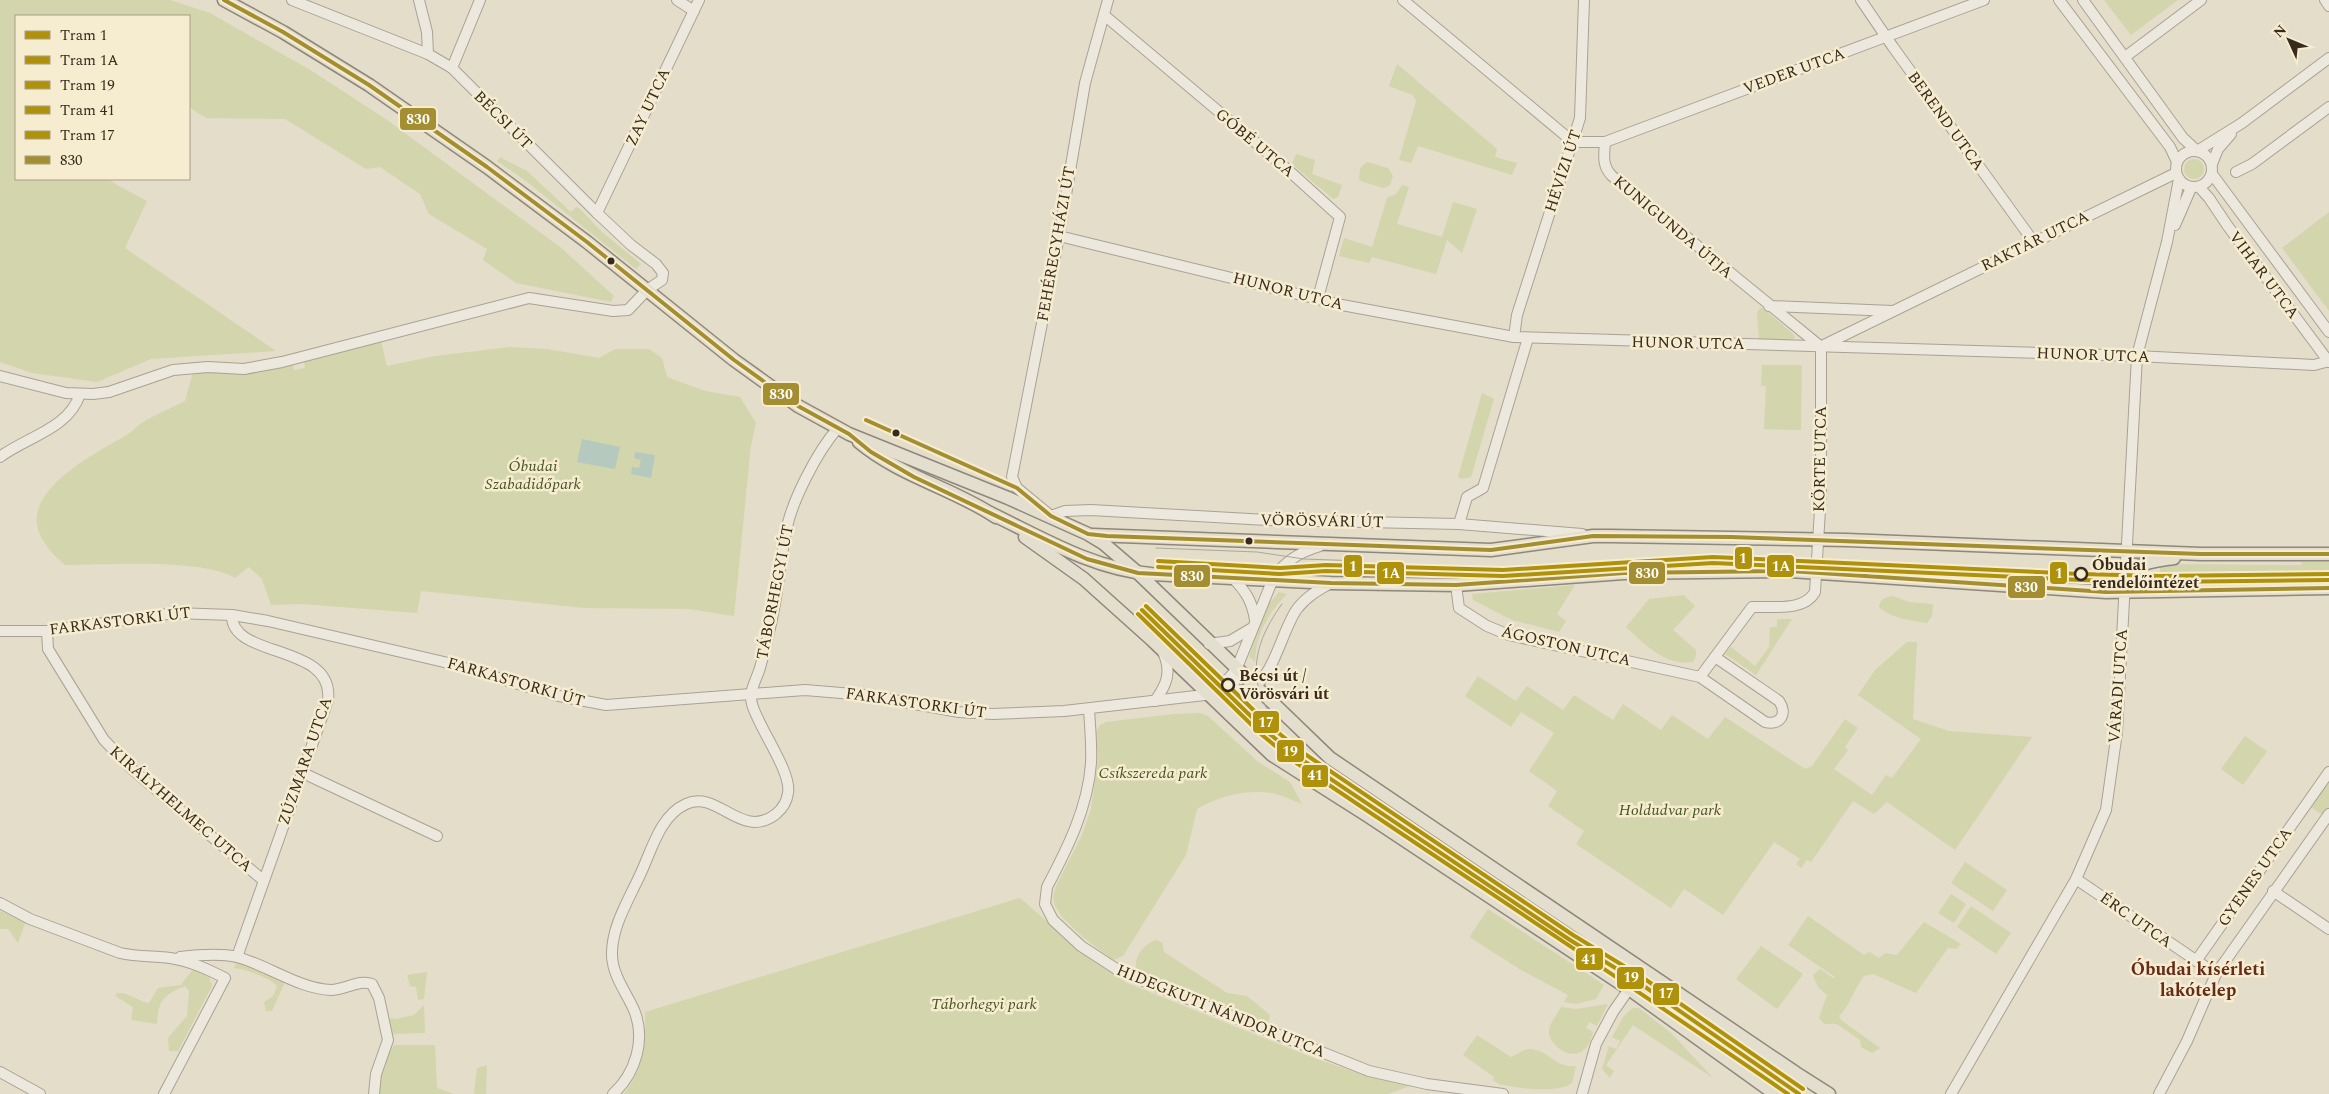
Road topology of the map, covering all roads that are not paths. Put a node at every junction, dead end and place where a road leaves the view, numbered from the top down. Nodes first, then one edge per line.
1 (224, 0) edge
2 (292, 0) edge
3 (419, 0) edge
4 (480, 0) edge
5 (677, 0) edge
6 (699, 0) edge
7 (1108, 0) edge
8 (1403, 0) edge
9 (1584, 0) edge
10 (1861, 0) edge
11 (1984, 0) edge
12 (2059, 0) edge
13 (2083, 0) edge
14 (2201, 0) edge
15 (2325, 0) edge
16 (2329, 6) edge
17 (694, 11) junction
18 (1104, 15) junction
19 (1885, 37) junction
20 (428, 54) junction
21 (2125, 58) junction
22 (2329, 58) edge
23 (452, 68) junction
24 (2329, 107) edge
25 (2242, 123) junction
26 (1573, 142) junction
27 (1605, 142) junction
28 (2197, 151) junction
29 (2212, 169) junction
30 (2177, 172) junction
31 (2236, 172) dead end
32 (2195, 187) junction
33 (597, 213) junction
34 (1058, 236) junction
35 (2034, 241) junction
36 (2167, 242) junction
37 (647, 290) junction
38 (1318, 298) junction
39 (1770, 306) junction
40 (1894, 311) junction
41 (2329, 332) edge
42 (1514, 337) junction
43 (1528, 338) junction
44 (1821, 346) junction
45 (2137, 356) junction
46 (2329, 362) edge
47 (0, 376) edge
48 (80, 394) junction
49 (844, 431) junction
50 (0, 457) edge
51 (990, 513) junction
52 (1051, 516) junction
53 (1459, 524) junction
54 (1088, 534) junction
55 (1593, 536) junction
56 (1819, 539) junction
57 (1324, 545) junction
58 (2126, 550) junction
59 (2201, 554) junction
60 (2329, 554) edge
61 (1817, 572) junction
62 (1138, 573) junction
63 (1233, 578) junction
64 (1273, 579) junction
65 (1331, 583) junction
66 (1456, 585) junction
67 (2125, 586) junction
68 (2329, 588) edge
69 (232, 615) junction
70 (1253, 624) junction
71 (0, 631) edge
72 (47, 631) junction
73 (1210, 644) junction
74 (1163, 651) junction
75 (1715, 657) junction
76 (1236, 670) junction
77 (1700, 678) junction
78 (1254, 686) junction
79 (1231, 692) junction
80 (751, 694) junction
81 (1207, 694) junction
82 (1155, 701) junction
83 (1089, 709) junction
84 (1229, 715) junction
85 (2329, 772) edge
86 (303, 773) junction
87 (2329, 814) edge
88 (437, 836) dead end
89 (2076, 879) junction
90 (263, 880) junction
91 (2273, 891) junction
92 (0, 903) edge
93 (2329, 929) edge
94 (237, 957) junction
95 (170, 958) junction
96 (2196, 962) junction
97 (1643, 969) junction
98 (2216, 974) junction
99 (1629, 989) junction
100 (0, 1072) edge
101 (40, 1094) edge
102 (164, 1094) edge
103 (374, 1094) edge
104 (613, 1094) edge
105 (1503, 1094) edge
106 (1582, 1094) edge
107 (1775, 1094) edge
108 (1829, 1094) edge
109 (1951, 1094) edge
110 (2159, 1094) edge

1 - 37 main road
2 - 20 street, BÉCSI ÚT
3 - 20 street
4 - 23 street
5 - 17 street
6 - 17 street, ZAY UTCA
7 - 18 street, FEHÉREGYHÁZI ÚT
8 - 26 street
9 - 26 street, HÉVÍZI ÚT
10 - 19 street, BEREND UTCA
11 - 19 street, VEDER UTCA
12 - 30 street
13 - 21 street
14 - 21 street
15 - 16 street
17 - 33 street, ZAY UTCA
18 - 34 street, FEHÉREGYHÁZI ÚT
18 - 38 street, GÓBÉ UTCA
19 - 27 street, VEDER UTCA
19 - 35 street, BEREND UTCA
20 - 23 street, BÉCSI ÚT
21 - 28 street
22 - 25 street
23 - 33 street, BÉCSI ÚT
24 - 31 street
25 - 28 street
25 - 29 street
26 - 27 street
26 - 42 street, HÉVÍZI ÚT
27 - 39 street, KUNIGUNDA ÚTJA
28 - 29 street
28 - 30 street
29 - 32 street
29 - 41 street, VIHAR UTCA
30 - 32 street
30 - 35 street, RAKTÁR UTCA
30 - 36 street, VÁRADI UTCA
32 - 36 street, VÁRADI UTCA
32 - 46 street, VIHAR UTCA
33 - 37 street, BÉCSI ÚT
34 - 38 street, HUNOR UTCA
34 - 52 street, FEHÉREGYHÁZI ÚT
35 - 40 street, RAKTÁR UTCA
36 - 45 street, VÁRADI UTCA
37 - 48 street
37 - 49 main road
38 - 42 street, HUNOR UTCA
39 - 40 street, RAKTÁR UTCA
39 - 44 street, KUNIGUNDA ÚTJA
40 - 44 street, RAKTÁR UTCA
42 - 43 street, HUNOR UTCA
43 - 44 street, HUNOR UTCA
43 - 53 street
44 - 45 street, HUNOR UTCA
44 - 56 street, KÖRTE UTCA
45 - 46 street, HUNOR UTCA
45 - 58 street, VÁRADI UTCA
47 - 48 street
48 - 50 street
49 - 51 main road
49 - 52 main road
49 - 80 street, TÁBORHEGYI ÚT
51 - 62 main road
51 - 74 main road
52 - 53 street, VÖRÖSVÁRI ÚT
52 - 54 main road
53 - 55 street, VÖRÖSVÁRI ÚT
54 - 57 main road, VÖRÖSVÁRI ÚT
54 - 62 main road
55 - 56 main road, VÖRÖSVÁRI ÚT
55 - 57 main road, VÖRÖSVÁRI ÚT
56 - 58 main road, VÖRÖSVÁRI ÚT
56 - 61 street, KÖRTE UTCA
57 - 64 street, VÖRÖSVÁRI ÚT
58 - 59 main road, VÖRÖSVÁRI ÚT
58 - 67 street, VÁRADI UTCA
59 - 60 main road, VÖRÖSVÁRI ÚT
59 - 67 main road
61 - 66 main road
61 - 67 main road
61 - 75 street
62 - 63 main road
62 - 73 main road
63 - 64 main road
63 - 70 street
64 - 65 main road
64 - 70 street, VÖRÖSVÁRI ÚT
65 - 66 main road
65 - 78 street
66 - 77 street, ÁGOSTON UTCA
67 - 68 main road
67 - 89 street, VÁRADI UTCA
69 - 72 street, FARKASTORKI ÚT
69 - 80 street, FARKASTORKI ÚT
69 - 86 street, ZÚZMARA UTCA
70 - 73 street
70 - 76 street, VÖRÖSVÁRI ÚT
71 - 72 street, FARKASTORKI ÚT
72 - 90 street, KIRÁLYHELMEC UTCA
73 - 76 main road
74 - 81 main road
74 - 82 street
75 - 77 street
75 - 77 street, ÁGOSTON UTCA
76 - 78 main road
76 - 79 street, VÖRÖSVÁRI ÚT
76 - 81 street
78 - 79 street, FARKASTORKI ÚT
78 - 97 main road
79 - 81 street, FARKASTORKI ÚT
79 - 84 street, VÖRÖSVÁRI ÚT
80 - 83 street, FARKASTORKI ÚT
80 - 104 street
81 - 82 street, FARKASTORKI ÚT
81 - 84 main road
82 - 83 street, FARKASTORKI ÚT
83 - 105 street, HIDEGKUTI NÁNDOR UTCA
84 - 99 main road
85 - 96 street, GYENES UTCA
86 - 88 street
86 - 90 street, ZÚZMARA UTCA
87 - 91 street, GYENES UTCA
89 - 96 street, ÉRC UTCA
89 - 109 street, VÁRADI UTCA
90 - 94 street, ZÚZMARA UTCA
91 - 93 street
91 - 98 street, GYENES UTCA
92 - 95 street
94 - 95 street
94 - 103 street
95 - 102 street
96 - 98 street
97 - 99 street
97 - 108 main road
98 - 110 street, GYENES UTCA
99 - 106 street
99 - 107 main road
100 - 101 street

